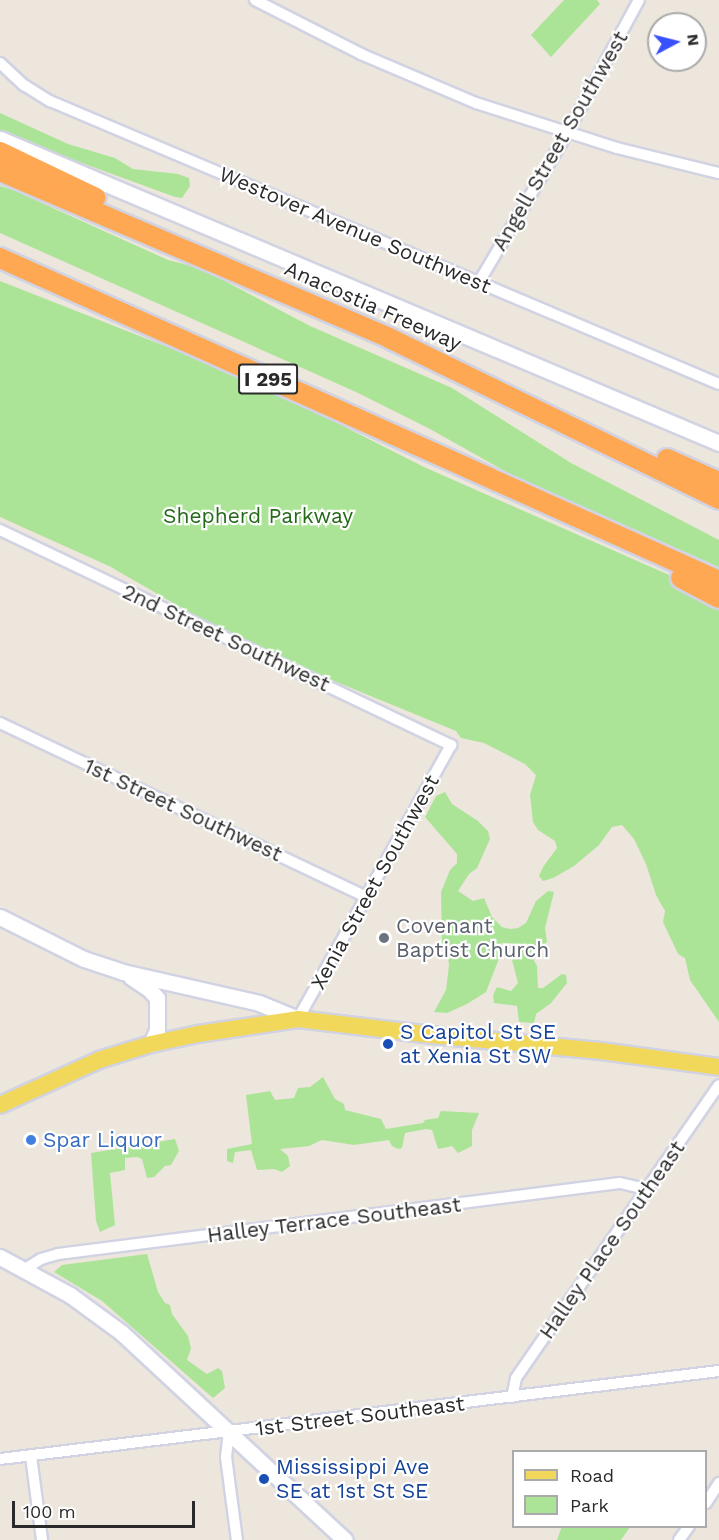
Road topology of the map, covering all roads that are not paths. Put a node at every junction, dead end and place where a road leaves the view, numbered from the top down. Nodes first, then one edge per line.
1 (255, 0) edge
2 (639, 0) edge
3 (0, 63) edge
4 (567, 132) junction
5 (0, 139) edge
6 (0, 152) edge
7 (0, 171) edge
8 (719, 173) edge
9 (0, 258) edge
10 (206, 258) junction
11 (480, 282) junction
12 (719, 384) edge
13 (590, 435) junction
14 (719, 444) edge
15 (719, 482) edge
16 (537, 499) junction
17 (719, 499) edge
18 (0, 530) edge
19 (719, 582) edge
20 (719, 598) edge
21 (0, 723) edge
22 (452, 745) joint
23 (366, 897) junction
24 (0, 917) edge
25 (123, 972) junction
26 (298, 1019) junction
27 (151, 1044) junction
28 (719, 1067) edge
29 (719, 1085) edge
30 (0, 1105) edge
31 (645, 1189) junction
32 (0, 1257) edge
33 (25, 1269) junction
34 (719, 1371) edge
35 (512, 1396) junction
36 (229, 1432) junction
37 (31, 1456) junction
38 (0, 1460) edge
39 (719, 1483) edge
40 (707, 1500) edge
41 (42, 1540) edge
42 (237, 1540) edge
43 (345, 1540) edge

1 - 4 street
2 - 4 street, Angell Street Southwest
3 - 11 street, Westover Avenue Southwest
4 - 8 street
4 - 11 street, Angell Street Southwest
5 - 14 street
6 - 10 highway
7 - 10 highway, Anacostia Freeway
9 - 16 highway, I 295
10 - 13 highway, Anacostia Freeway
11 - 12 street, Westover Avenue Southwest
13 - 15 highway
13 - 17 highway, Anacostia Freeway
16 - 19 highway, I 295
16 - 20 highway
18 - 22 street, 2nd Street Southwest
21 - 23 street, 1st Street Southwest
22 - 23 street, Xenia Street Southwest
23 - 26 street, Xenia Street Southwest
24 - 25 street
25 - 26 street
25 - 27 street
26 - 27 main road
26 - 28 main road
27 - 30 main road
29 - 31 street, Halley Place Southeast
31 - 33 street, Halley Terrace Southeast
31 - 35 street, Halley Place Southeast
32 - 33 street
33 - 36 street
34 - 35 street, 1st Street Southeast
35 - 36 street, 1st Street Southeast
36 - 37 street, 1st Street Southeast
36 - 42 street
36 - 43 street
37 - 38 street, 1st Street Southeast
37 - 41 street
39 - 40 street

